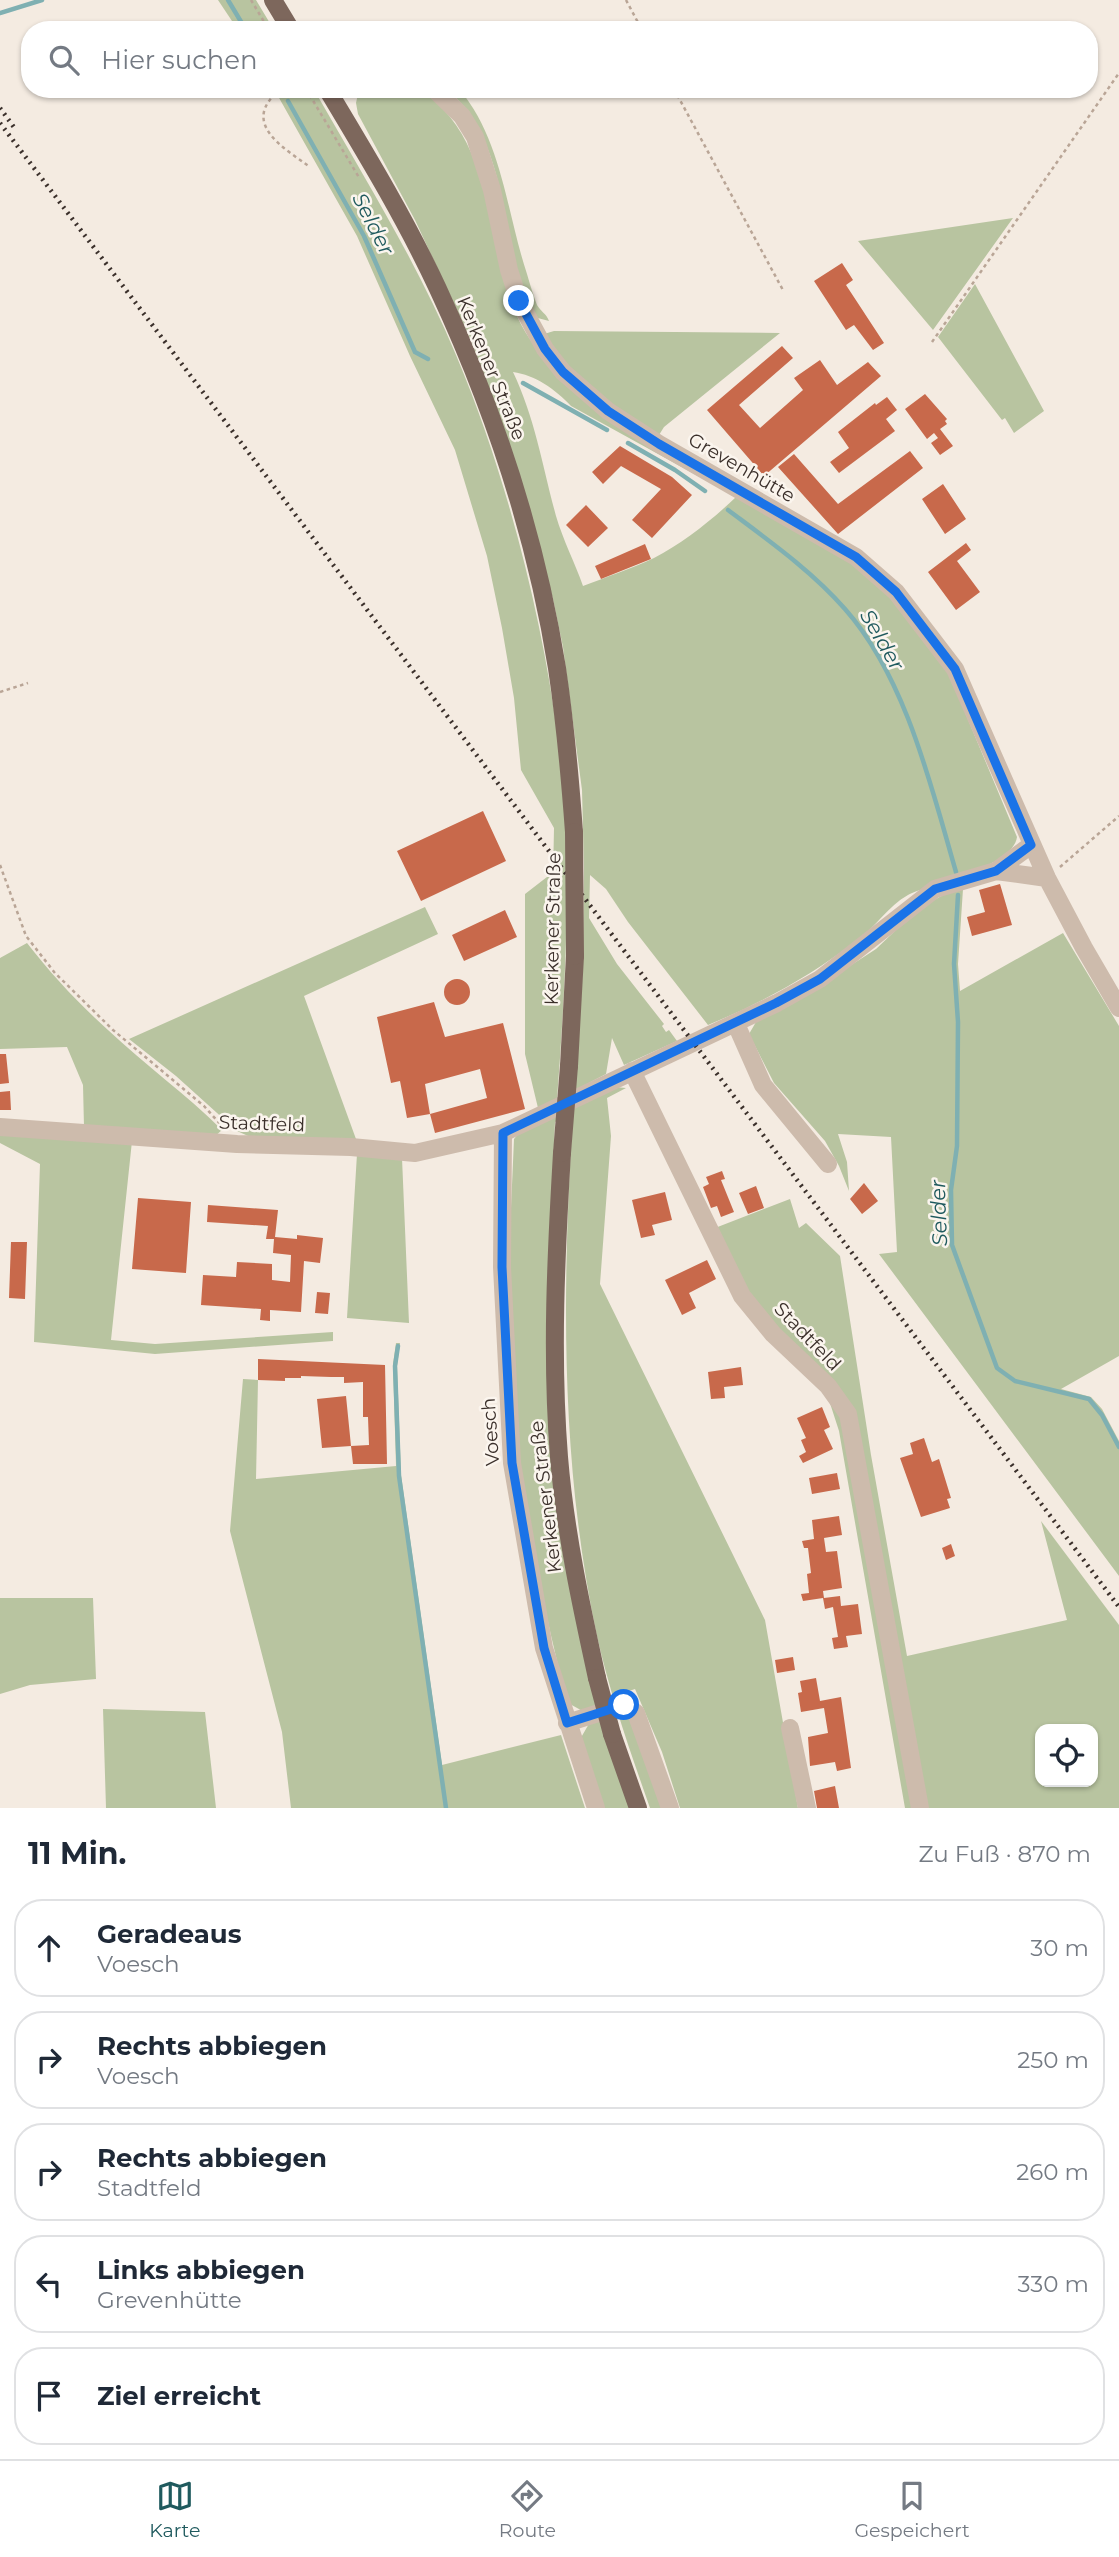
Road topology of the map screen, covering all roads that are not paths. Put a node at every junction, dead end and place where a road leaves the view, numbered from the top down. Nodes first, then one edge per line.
1 (272, 0) edge
2 (285, 21) edge
3 (332, 98) edge
4 (443, 98) edge
5 (1031, 845) junction
6 (996, 871) junction
7 (1047, 878) junction
8 (1119, 1008) edge
9 (736, 1024) junction
10 (632, 1071) junction
11 (0, 1127) edge
12 (503, 1133) junction
13 (828, 1164) dead end
14 (567, 1723) junction
15 (790, 1728) dead end
16 (596, 1808) edge
17 (638, 1808) edge
18 (670, 1808) edge
19 (807, 1808) edge
20 (920, 1808) edge

1 - 2 main road
3 - 17 main road, Kerkener Straße, bridge
4 - 5 street, Grevenhütte
5 - 6 street, Stadtfeld
5 - 7 street, Grevenhütte
6 - 7 street, Stadtfeld
6 - 9 street, Stadtfeld
7 - 8 street, Grevenhütte
9 - 10 street, Stadtfeld
9 - 13 street
10 - 12 street, Stadtfeld
10 - 20 street, Stadtfeld
11 - 12 street, Stadtfeld
12 - 14 street, Voesch
14 - 16 street, Voesch
14 - 18 street
15 - 19 street

